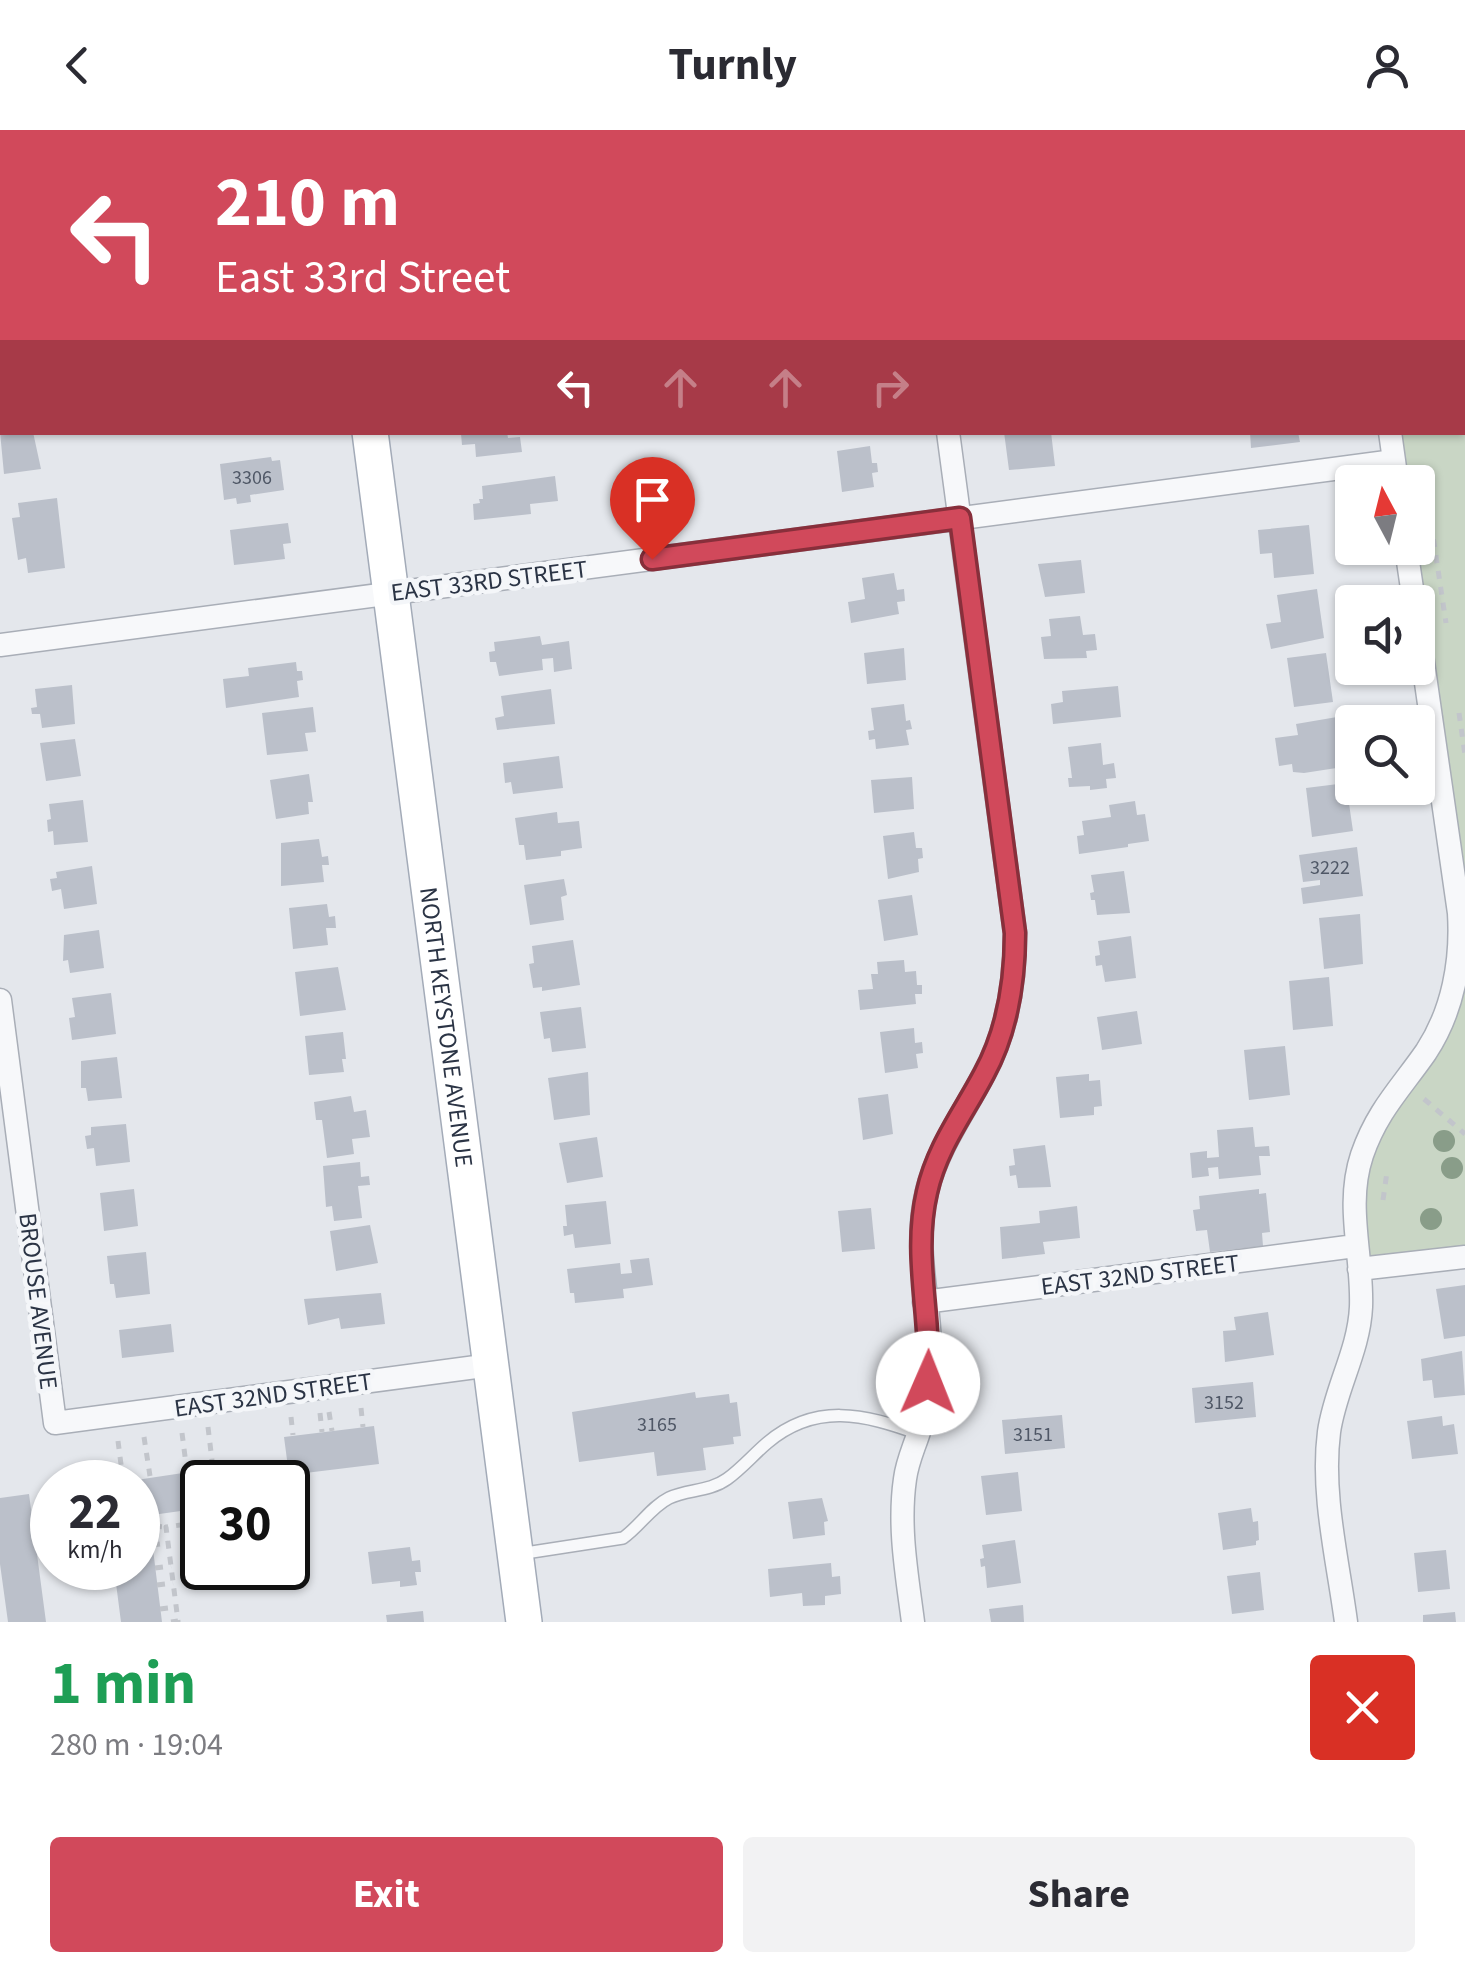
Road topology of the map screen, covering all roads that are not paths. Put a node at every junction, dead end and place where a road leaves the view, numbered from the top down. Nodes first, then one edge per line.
1 (370, 435) edge
2 (948, 435) edge
3 (1390, 435) edge
4 (1395, 465) edge
5 (1335, 478) edge
6 (960, 518) junction
7 (391, 593) junction
8 (0, 645) edge
9 (1426, 685) edge
10 (0, 1000) edge
11 (1465, 1257) edge
12 (1357, 1258) junction
13 (924, 1302) junction
14 (490, 1366) junction
15 (55, 1423) joint
16 (918, 1434) junction
17 (515, 1554) junction
18 (524, 1622) edge
19 (914, 1622) edge
20 (1346, 1622) edge

1 - 7 main road, NORTH KEYSTONE AVENUE
2 - 6 street
3 - 4 street
5 - 6 street, EAST 33RD STREET
6 - 7 street, EAST 33RD STREET
6 - 13 street
7 - 8 street, EAST 33RD STREET
7 - 14 main road, NORTH KEYSTONE AVENUE
9 - 12 street
10 - 15 street, BROUSE AVENUE
11 - 12 street, EAST 32ND STREET
12 - 13 street, EAST 32ND STREET
12 - 20 street
13 - 16 street
14 - 15 street, EAST 32ND STREET
14 - 17 main road, NORTH KEYSTONE AVENUE
16 - 17 lane
16 - 19 street
17 - 18 main road, NORTH KEYSTONE AVENUE

